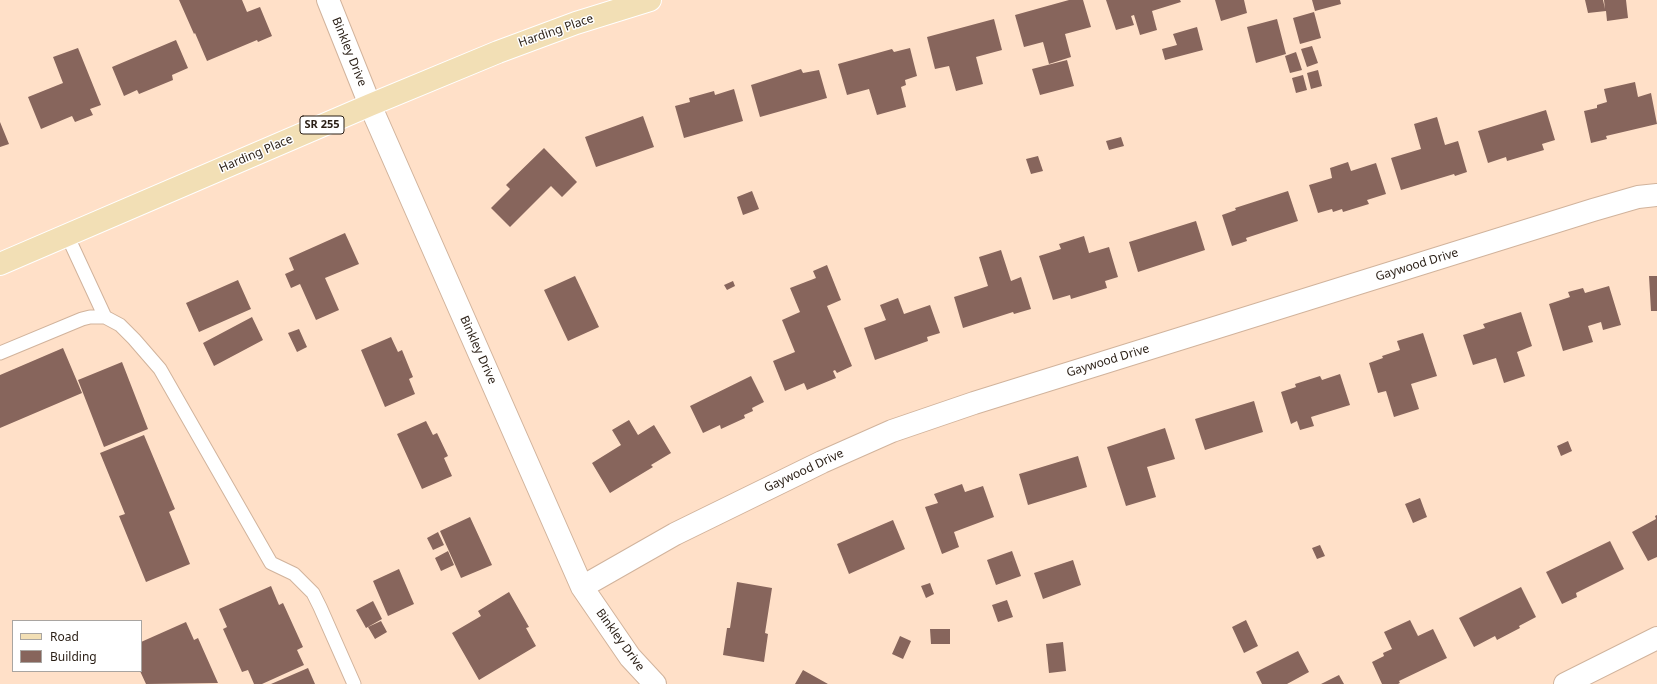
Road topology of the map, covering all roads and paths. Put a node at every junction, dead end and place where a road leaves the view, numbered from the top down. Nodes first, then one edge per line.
1 (328, 0) edge
2 (650, 0) edge
3 (370, 104) junction
4 (1657, 195) edge
5 (67, 235) junction
6 (0, 264) edge
7 (105, 317) junction
8 (0, 353) edge
9 (582, 587) junction
10 (1657, 638) edge
11 (354, 684) edge
12 (655, 684) edge
13 (1565, 684) edge

1 - 3 street, Binkley Drive
2 - 3 main road, Harding Place / SR 255
3 - 5 main road, Harding Place / SR 255
3 - 9 street, Binkley Drive
4 - 9 street, Gaywood Drive
5 - 6 main road, Harding Place / SR 255
5 - 7 lane
7 - 8 lane
7 - 11 lane
9 - 12 street, Binkley Drive
10 - 13 street

